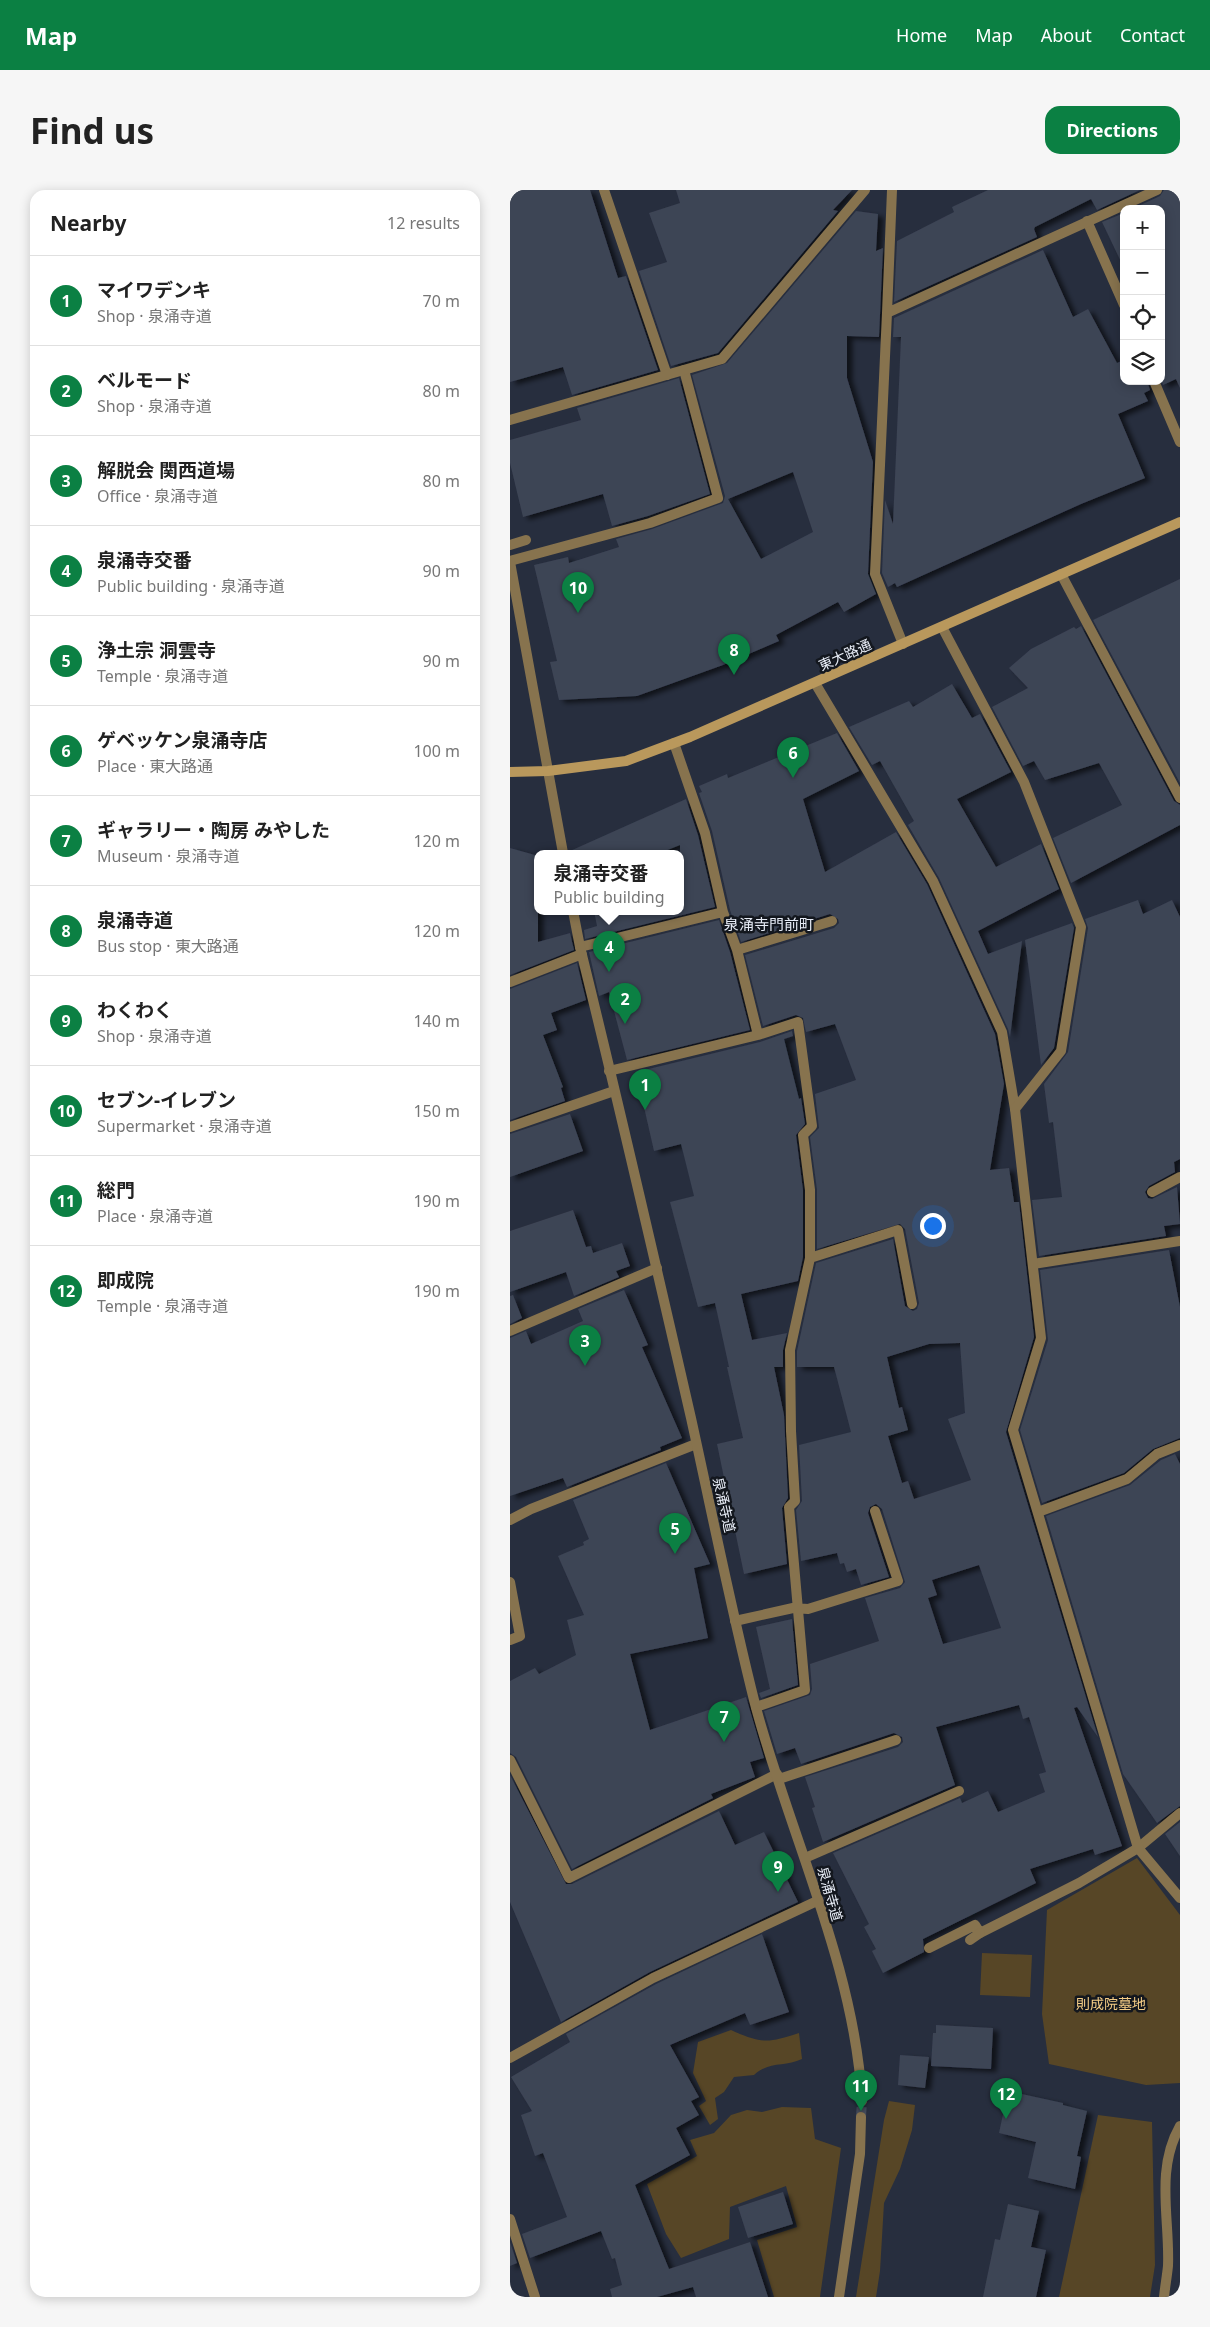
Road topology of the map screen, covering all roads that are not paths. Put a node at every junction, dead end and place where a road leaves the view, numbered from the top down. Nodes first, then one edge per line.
1 (604, 190) edge
2 (865, 190) edge
3 (892, 190) edge
4 (1157, 190) edge
5 (1087, 221) junction
6 (1120, 295) edge
7 (887, 313) junction
8 (684, 370) junction
9 (667, 375) junction
10 (1156, 385) edge
11 (510, 420) edge
12 (1180, 442) edge
13 (1180, 522) edge
14 (526, 540) dead end
15 (510, 545) edge
16 (510, 562) edge
17 (1061, 574) junction
18 (942, 627) junction
19 (904, 644) junction
20 (815, 683) junction
21 (674, 743) junction
22 (548, 771) junction
23 (510, 772) edge
24 (1180, 798) edge
25 (562, 850) edge
26 (723, 912) junction
27 (574, 915) edge
28 (832, 921) dead end
29 (737, 950) junction
30 (581, 951) junction
31 (510, 982) edge
32 (758, 1035) junction
33 (610, 1071) junction
34 (614, 1092) junction
35 (1015, 1109) junction
36 (510, 1128) edge
37 (1180, 1177) edge
38 (1152, 1192) dead end
39 (1180, 1241) edge
40 (810, 1258) junction
41 (1033, 1264) junction
42 (657, 1268) junction
43 (912, 1304) dead end
44 (510, 1331) edge
45 (696, 1444) junction
46 (1180, 1446) edge
47 (875, 1511) dead end
48 (1038, 1512) junction
49 (510, 1520) edge
50 (510, 1582) edge
51 (800, 1608) junction
52 (735, 1621) junction
53 (510, 1640) edge
54 (756, 1707) junction
55 (896, 1740) dead end
56 (510, 1760) edge
57 (778, 1776) junction
58 (959, 1791) dead end
59 (1180, 1813) edge
60 (1138, 1848) junction
61 (806, 1858) junction
62 (1180, 1898) edge
63 (817, 1900) junction
64 (980, 1933) junction
65 (970, 1940) dead end
66 (929, 1948) dead end
67 (510, 2058) edge
68 (862, 2101) tunnel mouth
69 (861, 2117) tunnel mouth
70 (1180, 2126) edge
71 (510, 2219) edge
72 (535, 2297) edge
73 (840, 2297) edge
74 (1164, 2297) edge

1 - 9 street
2 - 8 street
3 - 7 street
4 - 5 street
5 - 6 street
5 - 7 street
7 - 19 street
8 - 9 street
8 - 16 street
9 - 11 street
10 - 12 street
13 - 17 main road, 東大路通
14 - 15 street
16 - 22 street
17 - 18 main road, 東大路通
17 - 24 street
18 - 19 main road, 東大路通
18 - 35 street
19 - 20 main road, 東大路通
20 - 21 main road, 東大路通
20 - 35 street
21 - 22 main road, 東大路通
21 - 26 street
22 - 23 main road, 東大路通
22 - 25 street
26 - 29 street
26 - 30 street
27 - 30 street, 泉涌寺道
28 - 29 street
29 - 32 street
30 - 31 street
30 - 33 street, 泉涌寺道
32 - 33 street
32 - 40 street
33 - 34 street, 泉涌寺道
34 - 36 street
34 - 42 street, 泉涌寺道
35 - 41 street
37 - 38 street
39 - 41 street
40 - 43 street
40 - 51 street
41 - 48 street
42 - 44 street
42 - 45 street, 泉涌寺道
45 - 49 street
45 - 52 street, 泉涌寺道
46 - 48 street
47 - 51 street
48 - 60 street
50 - 53 street
51 - 52 street
51 - 54 street
52 - 54 street, 泉涌寺道
54 - 57 street, 泉涌寺道
55 - 57 street
56 - 57 street
57 - 61 street, 泉涌寺道
58 - 61 street
59 - 60 street
60 - 62 street
60 - 64 street
61 - 63 street, 泉涌寺道
63 - 67 street
63 - 68 street, 泉涌寺道
64 - 65 street
64 - 66 street
69 - 73 street
70 - 74 street
71 - 72 street

